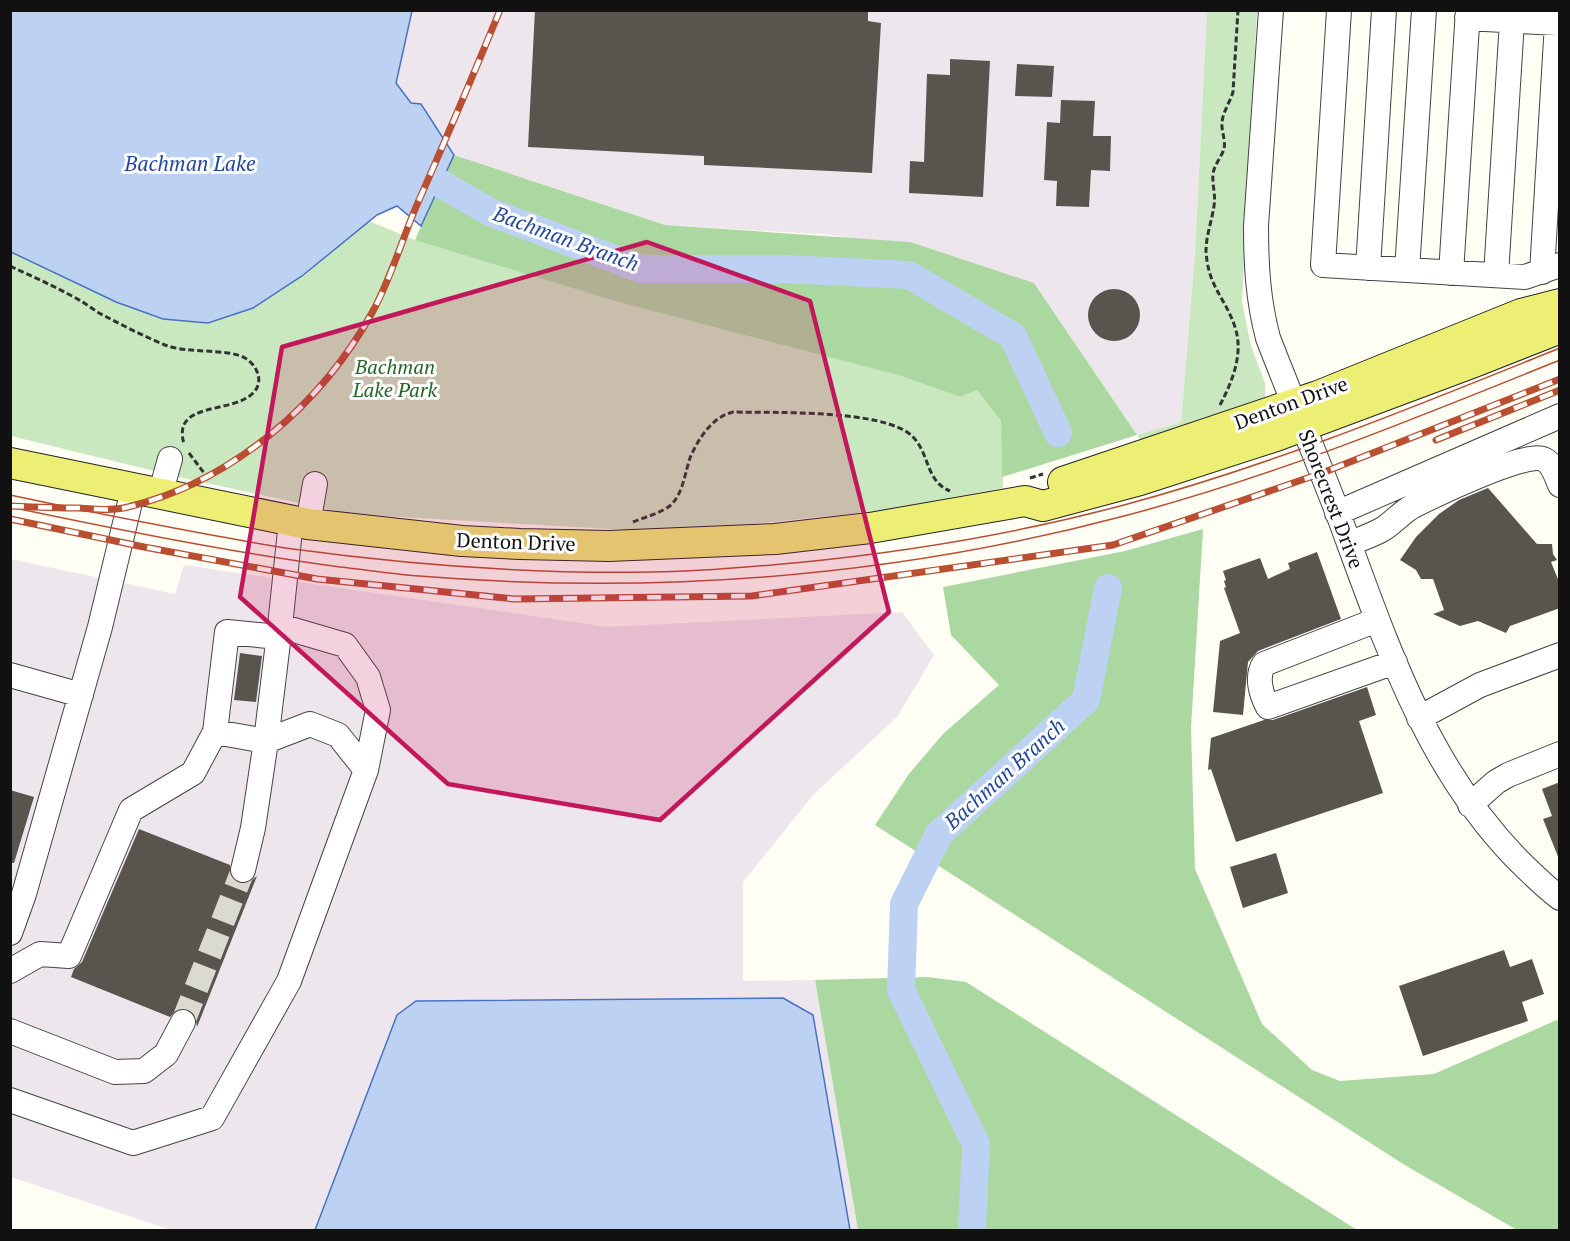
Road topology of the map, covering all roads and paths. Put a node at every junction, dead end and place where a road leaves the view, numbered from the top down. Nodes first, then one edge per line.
1 (1238, 10) edge
2 (1271, 10) edge
3 (1339, 10) edge
4 (1384, 10) edge
5 (1424, 10) edge
6 (1467, 14) edge
7 (1512, 21) junction
8 (10, 266) edge
9 (1368, 268) junction
10 (1551, 269) edge
11 (1407, 270) junction
12 (1451, 273) junction
13 (1496, 275) junction
14 (1560, 304) edge
15 (1560, 328) edge
16 (1218, 408) dead end
17 (1298, 416) junction
18 (1560, 416) edge
19 (170, 459) dead end
20 (10, 463) edge
21 (315, 484) dead end
22 (1560, 485) edge
23 (213, 487) dead end
24 (146, 492) junction
25 (958, 502) junction
26 (1337, 513) junction
27 (299, 522) junction
28 (629, 523) dead end
29 (1349, 544) junction
30 (1377, 620) junction
31 (280, 631) junction
32 (1560, 655) edge
33 (1395, 662) junction
34 (10, 675) edge
35 (81, 695) junction
36 (1419, 718) junction
37 (215, 732) junction
38 (266, 741) junction
39 (1560, 754) edge
40 (366, 770) junction
41 (1470, 805) junction
42 (243, 870) tunnel mouth
43 (1560, 898) edge
44 (10, 933) edge
45 (10, 971) edge
46 (183, 1022) tunnel mouth
47 (10, 1031) edge
48 (10, 1100) edge

1 - 16 path
2 - 17 street, Shorecrest Drive
3 - 9 street
4 - 9 street
5 - 11 street
6 - 7 street
6 - 12 street
7 - 10 street
7 - 13 street
8 - 23 path
9 - 11 street
10 - 13 street
11 - 12 street
12 - 13 street
14 - 17 main road, Denton Drive
15 - 17 main road, Denton Drive
17 - 25 main road, Denton Drive
17 - 26 street, Shorecrest Drive
18 - 26 street
19 - 24 street
20 - 24 main road, Denton Drive
21 - 27 street
22 - 29 street
24 - 27 main road, Denton Drive
24 - 35 street
25 - 27 main road, Denton Drive
25 - 28 path
26 - 29 street, Shorecrest Drive
27 - 31 street
29 - 30 street, Shorecrest Drive
30 - 33 street, Shorecrest Drive
30 - 33 street
31 - 37 street
31 - 38 street
31 - 40 street
32 - 36 street
33 - 36 street, Shorecrest Drive
34 - 35 street
35 - 44 street
36 - 41 street, Shorecrest Drive
37 - 38 street
37 - 45 street
38 - 40 street
38 - 42 street
39 - 41 street
40 - 48 street
41 - 43 street, Shorecrest Drive
46 - 47 street

